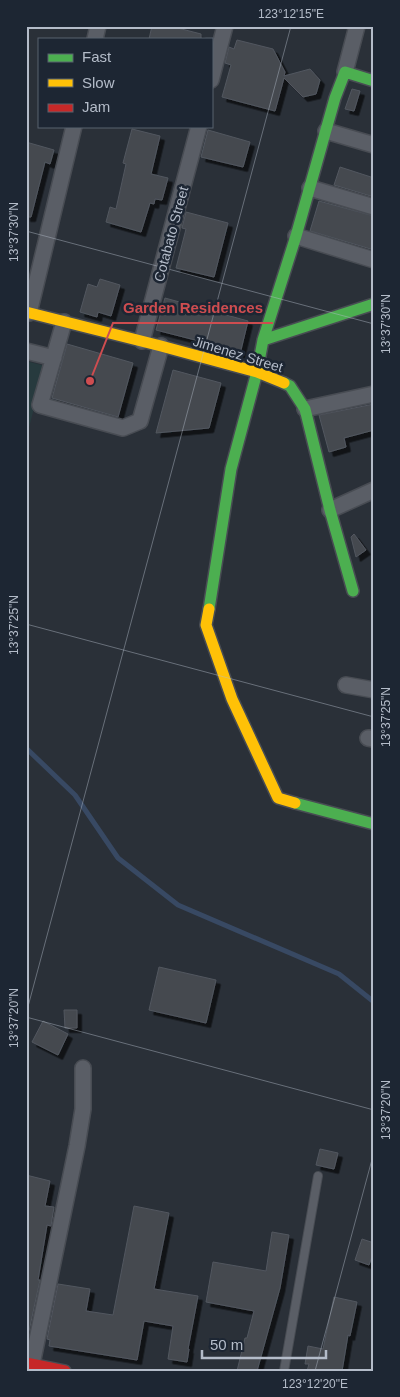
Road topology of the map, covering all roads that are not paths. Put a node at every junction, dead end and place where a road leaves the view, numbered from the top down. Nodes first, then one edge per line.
1 (225, 26) edge
2 (356, 26) edge
3 (345, 72) junction
4 (212, 76) edge
5 (374, 81) edge
6 (74, 128) edge
7 (198, 128) edge
8 (326, 131) junction
9 (374, 145) edge
10 (310, 188) junction
11 (374, 207) edge
12 (296, 236) junction
13 (374, 260) edge
14 (374, 304) edge
15 (28, 313) edge
16 (64, 322) junction
17 (264, 340) junction
18 (142, 341) junction
19 (161, 346) junction
20 (26, 350) edge
21 (54, 358) junction
22 (257, 372) junction
23 (374, 394) edge
24 (305, 409) junction
25 (374, 490) edge
26 (330, 510) junction
27 (353, 591) dead end
28 (346, 685) dead end
29 (374, 690) edge
30 (374, 824) edge
31 (83, 1068) dead end
32 (318, 1176) dead end
33 (29, 1364) edge
34 (66, 1371) edge
35 (284, 1371) edge

1 - 4 street
2 - 3 street
3 - 5 street
3 - 8 street
6 - 15 street
7 - 18 street, Cotabato Street
8 - 9 street
8 - 10 street
10 - 11 street
10 - 12 street
12 - 13 street
12 - 17 street
14 - 17 street
15 - 16 street, Jimenez Street
16 - 18 street, Jimenez Street
16 - 21 street
17 - 22 street
18 - 19 street, Jimenez Street
19 - 21 street
19 - 22 street, Jimenez Street
20 - 21 street
22 - 24 street, Jimenez Street
22 - 30 street
23 - 24 street
24 - 26 street, Jimenez Street
25 - 26 street
26 - 27 street, Jimenez Street
28 - 29 street
31 - 33 street
32 - 35 lane
33 - 34 street

